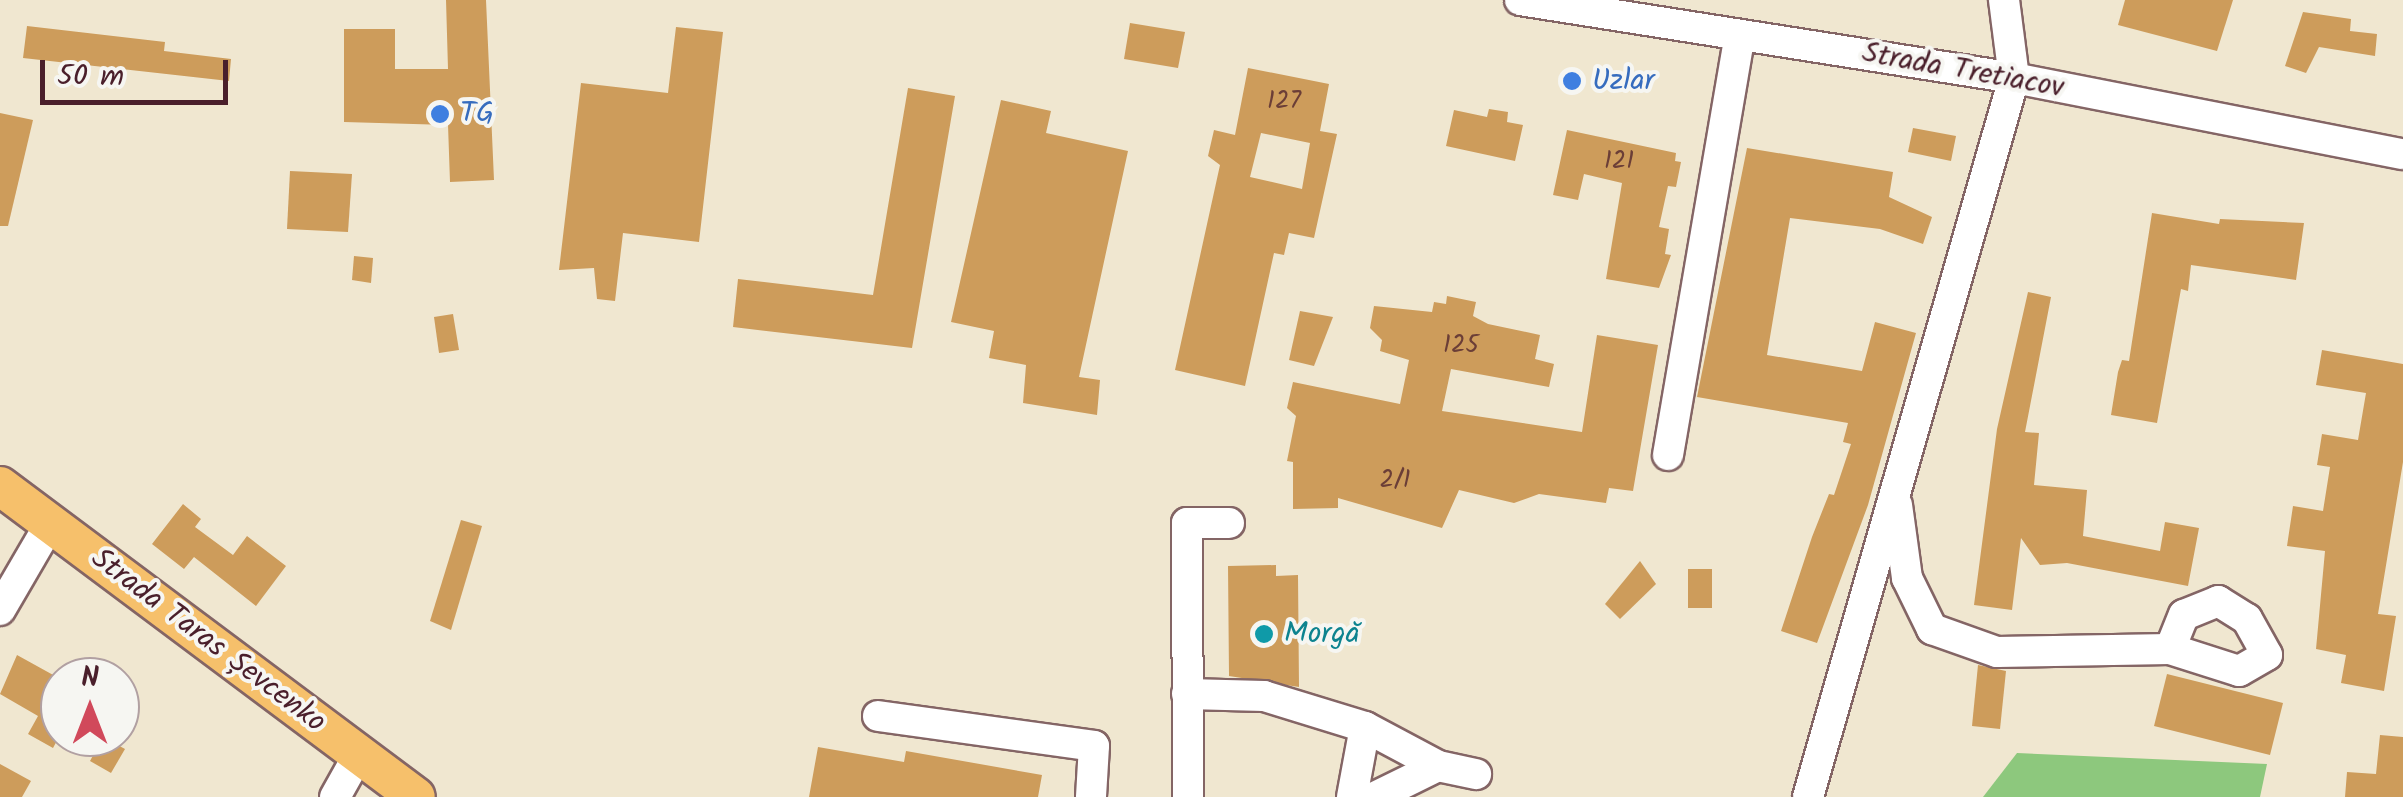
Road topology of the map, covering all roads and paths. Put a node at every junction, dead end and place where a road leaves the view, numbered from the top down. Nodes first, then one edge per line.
1 (1520, 0) edge
2 (2004, 0) edge
3 (1740, 35) junction
4 (2014, 78) junction
5 (2403, 154) edge
6 (1668, 454) dead end
7 (0, 486) edge
8 (1895, 487) junction
9 (1228, 523) dead end
10 (50, 524) junction
11 (0, 610) edge
12 (2170, 649) dead end
13 (1187, 694) junction
14 (878, 716) dead end
15 (1365, 727) junction
16 (360, 754) junction
17 (1438, 766) junction
18 (1476, 774) dead end
19 (335, 797) edge
20 (416, 797) edge
21 (1092, 797) edge
22 (1188, 797) edge
23 (1352, 797) edge
24 (1375, 797) edge
25 (1808, 797) edge

1 - 3 street, Strada Tretiacov
2 - 4 street
3 - 4 street, Strada Tretiacov
3 - 6 street
4 - 5 street, Strada Tretiacov
4 - 8 street
7 - 10 main road, Strada Taras Șevcenko
8 - 12 street
8 - 25 street
9 - 13 street
10 - 11 street
10 - 16 main road, Strada Taras Șevcenko
13 - 15 street
13 - 22 street
14 - 21 street
15 - 17 street
15 - 23 street
16 - 19 street
16 - 20 main road, Strada Taras Șevcenko
17 - 18 street
17 - 24 street

